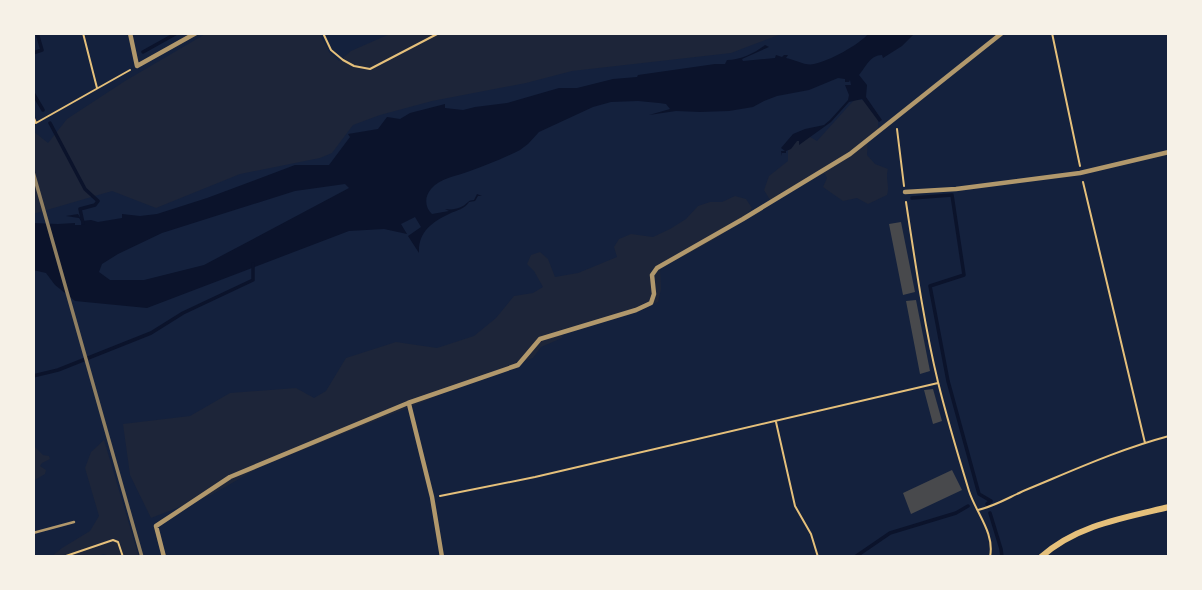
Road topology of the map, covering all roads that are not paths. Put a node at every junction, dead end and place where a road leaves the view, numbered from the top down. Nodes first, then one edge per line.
1 (130, 33) edge
2 (196, 33) edge
3 (1002, 33) edge
4 (1169, 152) edge
5 (905, 192) road end
6 (408, 404) junction
7 (1169, 507) edge
8 (74, 522) dead end
9 (33, 533) edge
10 (164, 557) edge
11 (442, 557) edge
12 (1041, 557) edge

1 - 2 street
3 - 6 street
4 - 5 street
6 - 10 street
6 - 11 street
7 - 12 main road
8 - 9 lane

